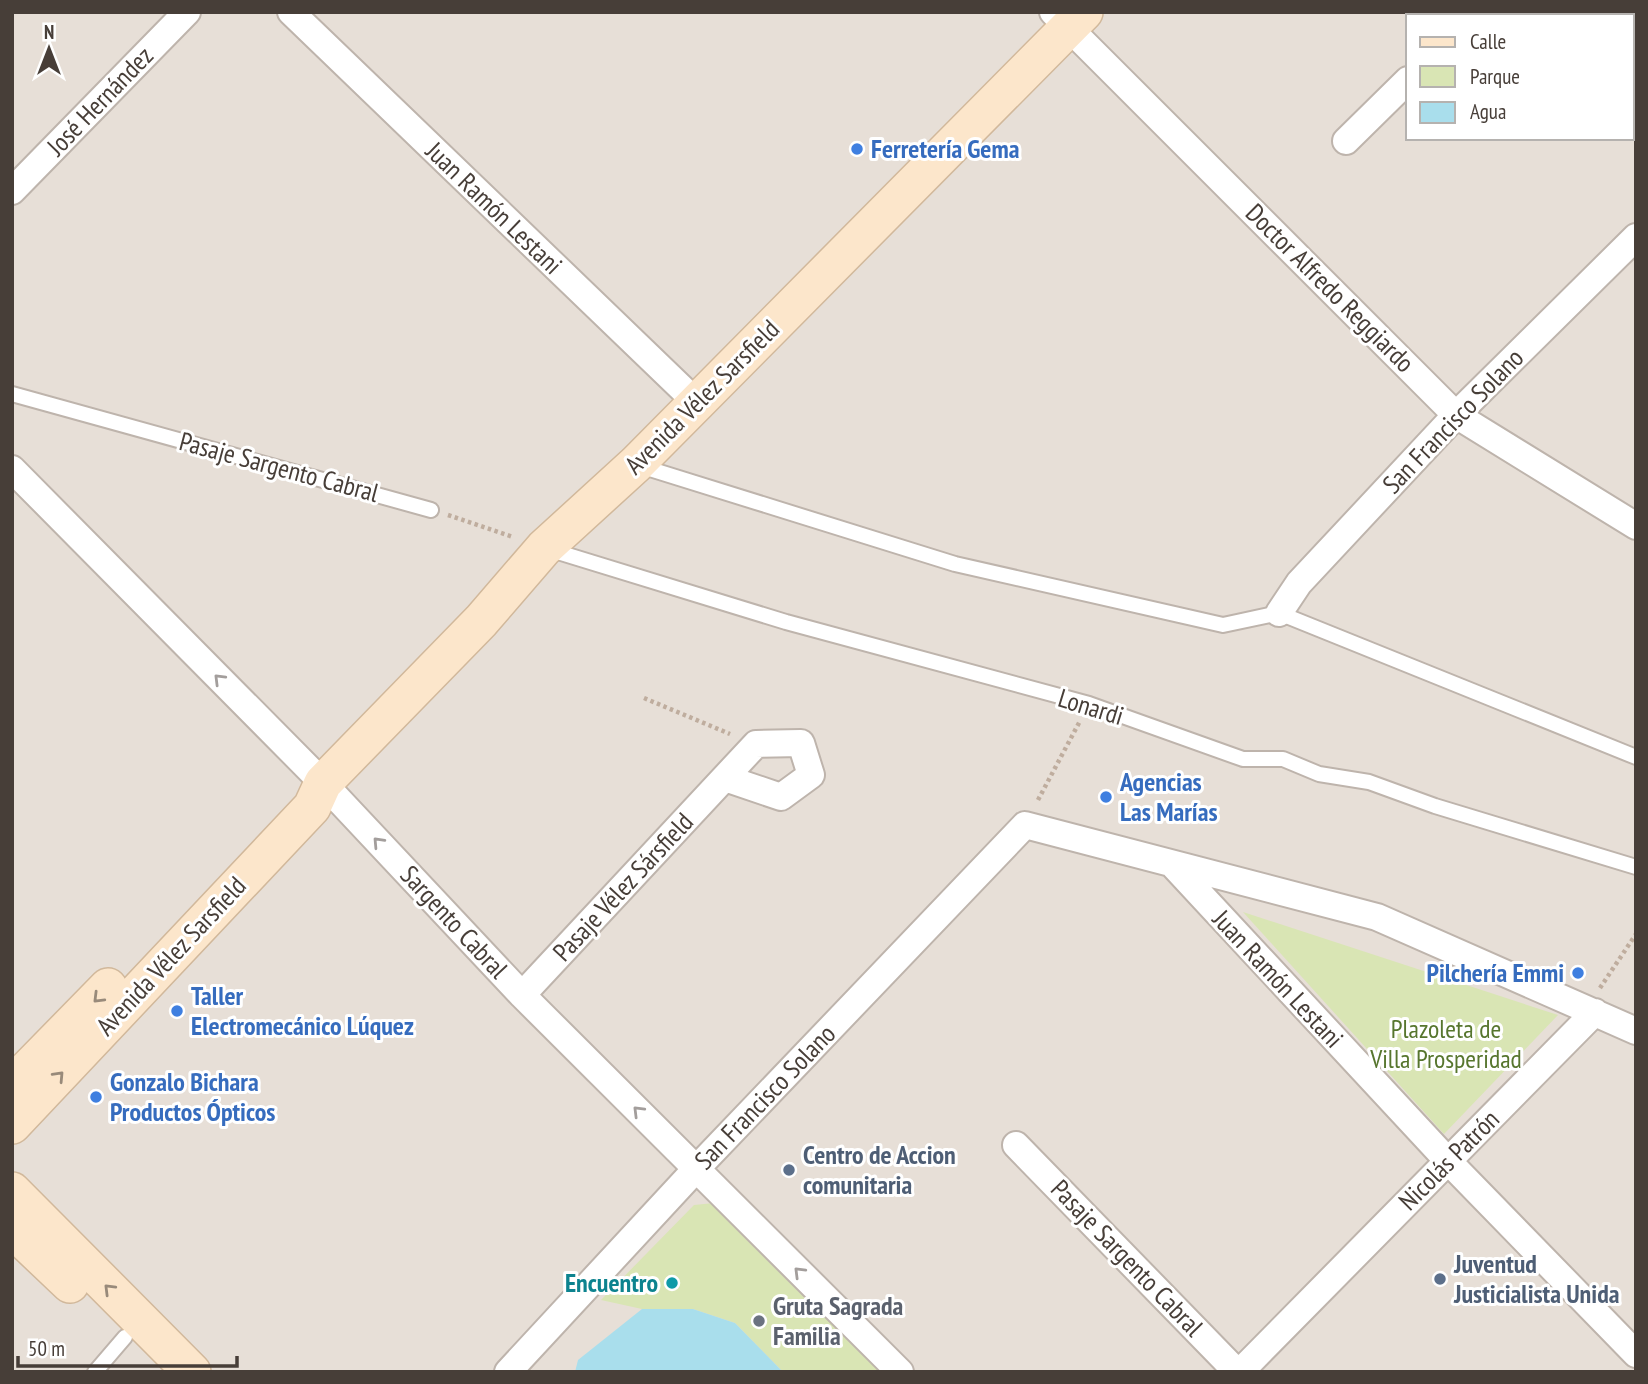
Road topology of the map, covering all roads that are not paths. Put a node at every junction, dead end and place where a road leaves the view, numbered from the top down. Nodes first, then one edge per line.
1 (187, 12) edge
2 (291, 12) edge
3 (1068, 17) edge
4 (1406, 82) edge
5 (1346, 141) dead end
6 (12, 191) edge
7 (1635, 240) edge
8 (12, 394) edge
9 (697, 403) junction
10 (1456, 415) junction
11 (636, 464) junction
12 (12, 469) edge
13 (431, 510) road end
14 (1636, 526) edge
15 (544, 548) junction
16 (1279, 613) junction
17 (1636, 757) edge
18 (725, 778) junction
19 (323, 783) junction
20 (1173, 865) junction
21 (1636, 867) edge
22 (522, 995) junction
23 (1595, 1012) junction
24 (1636, 1031) edge
25 (12, 1085) edge
26 (12, 1125) edge
27 (1016, 1145) dead end
28 (1448, 1161) junction
29 (696, 1169) junction
30 (12, 1192) edge
31 (12, 1229) edge
32 (125, 1337) junction
33 (1636, 1354) edge
34 (94, 1372) edge
35 (160, 1372) edge
36 (192, 1372) edge
37 (508, 1372) edge
38 (900, 1372) edge
39 (1239, 1372) edge

1 - 6 street, José Hernández
2 - 9 street, Juan Ramón Lestani
3 - 9 street, Avenida Vélez Sarsfield
3 - 10 street, Doctor Alfredo Reggiardo
4 - 5 street
7 - 10 street, San Francisco Solano
8 - 13 lane, Pasaje Sargento Cabral
9 - 11 street, Avenida Vélez Sarsfield
10 - 14 street, Doctor Alfredo Reggiardo
10 - 16 street, San Francisco Solano
11 - 15 street, Avenida Vélez Sarsfield
11 - 16 lane
19 -> 12 street, Sargento Cabral
15 - 19 street, Avenida Vélez Sarsfield
15 - 21 lane, Lonardi
16 - 17 lane
18 - 18 street, Pasaje Vélez Sársfield
18 - 22 street, Pasaje Vélez Sársfield
22 -> 19 street, Sargento Cabral
19 -> 25 street, Avenida Vélez Sarsfield
26 -> 19 street, Avenida Vélez Sarsfield
20 - 23 street
20 - 28 street, Juan Ramón Lestani
20 - 29 street, San Francisco Solano
29 -> 22 street, Sargento Cabral
23 - 24 street
23 - 28 street, Nicolás Patrón
27 - 39 street, Pasaje Sargento Cabral
28 - 33 street, Juan Ramón Lestani
28 - 39 street, Nicolás Patrón
29 - 37 street, San Francisco Solano
38 -> 29 street, Sargento Cabral
36 -> 30 street
31 - 32 street
32 - 34 lane
32 - 35 street

